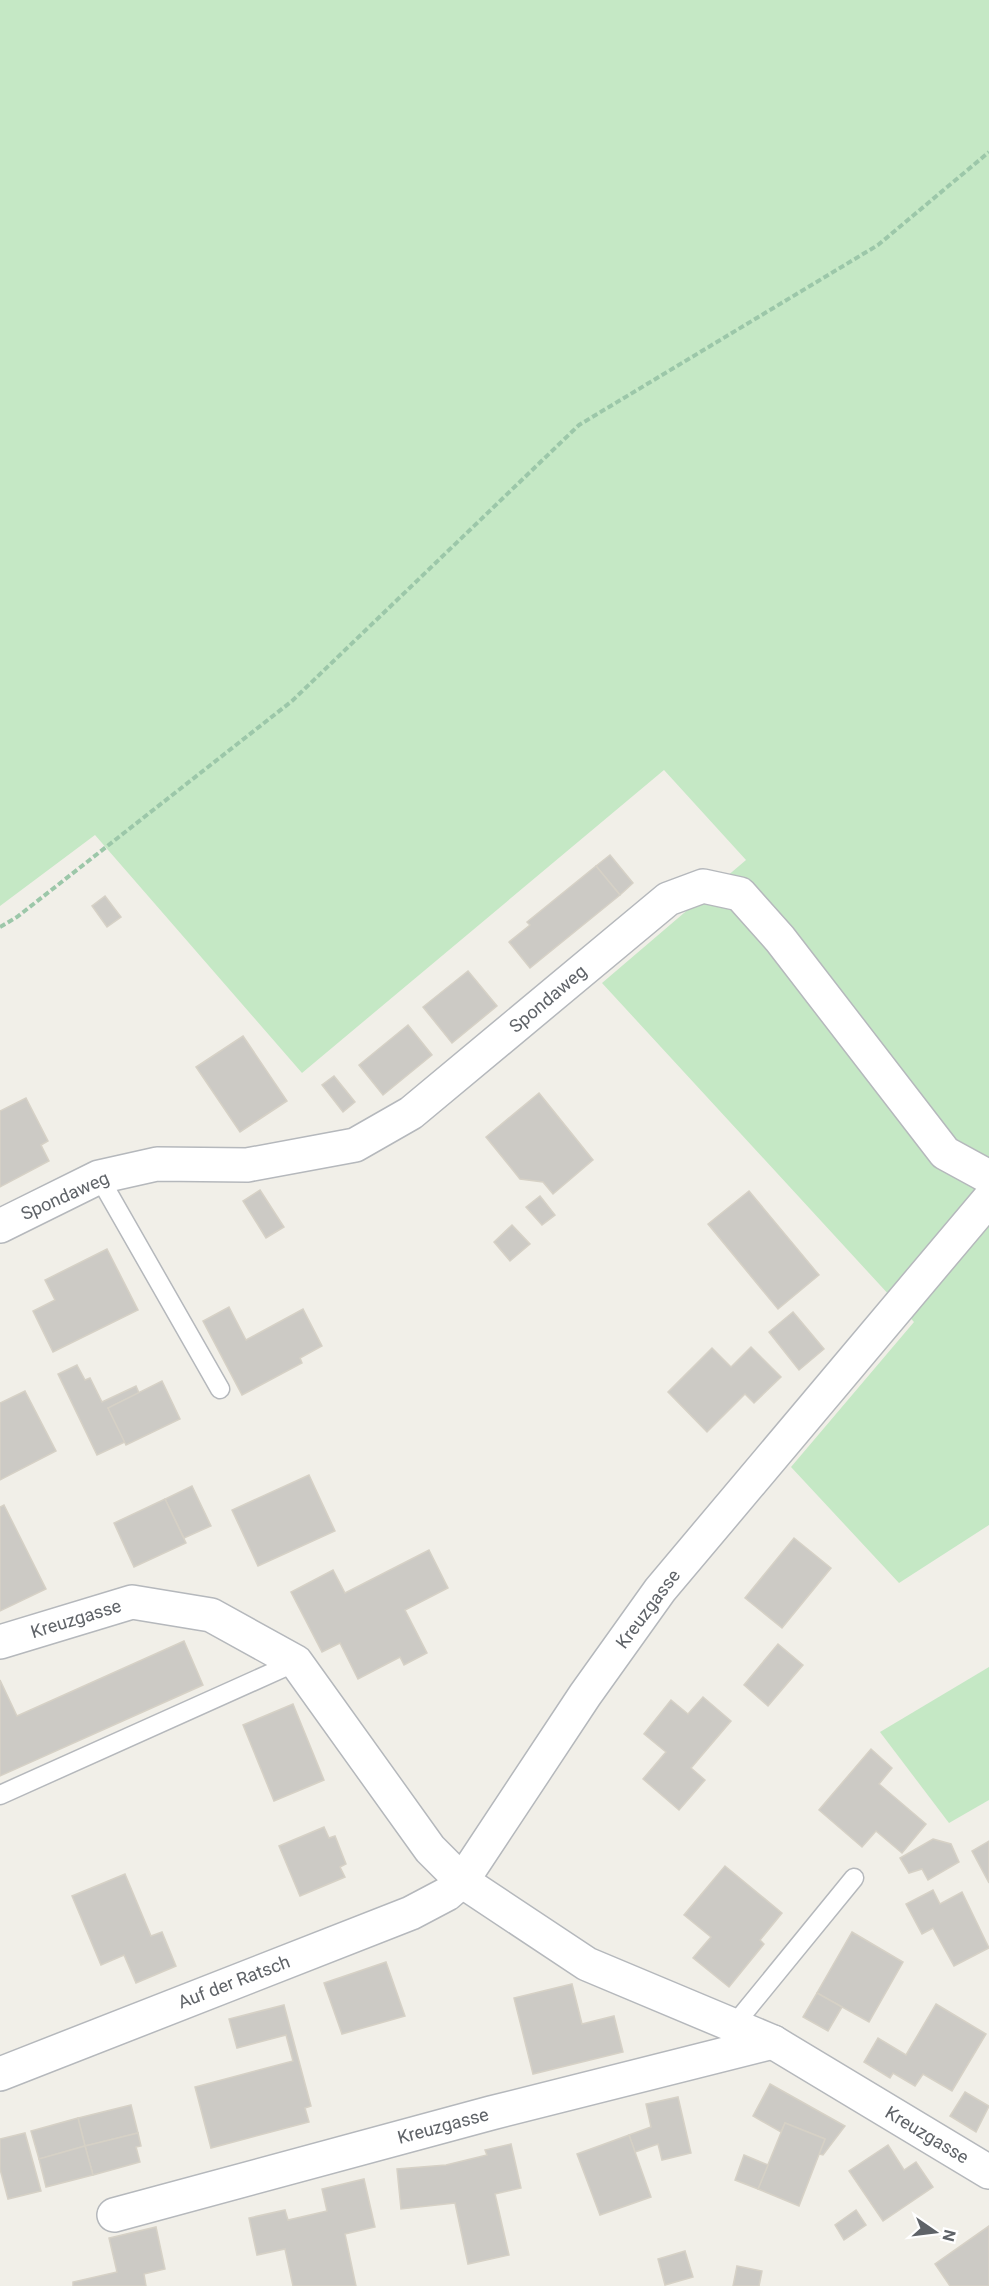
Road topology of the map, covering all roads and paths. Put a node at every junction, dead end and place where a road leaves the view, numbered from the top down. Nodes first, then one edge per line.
1 (989, 152) edge
2 (0, 927) edge
3 (99, 1177) junction
4 (989, 1177) edge
5 (989, 1199) edge
6 (0, 1226) edge
7 (220, 1389) dead end
8 (0, 1642) edge
9 (296, 1662) junction
10 (0, 1795) edge
11 (854, 1878) dead end
12 (462, 1881) junction
13 (734, 2025) junction
14 (773, 2042) junction
15 (0, 2074) edge
16 (989, 2172) edge
17 (114, 2216) dead end

1 - 2 path
3 - 4 street, Spondaweg
3 - 6 street, Spondaweg
3 - 7 lane
5 - 12 street, Kreuzgasse
8 - 9 street, Kreuzgasse
9 - 10 lane
9 - 12 street, Kreuzgasse
11 - 13 lane
12 - 13 street, Kreuzgasse
12 - 15 street, Auf der Ratsch
13 - 14 street, Kreuzgasse
14 - 16 street, Kreuzgasse
14 - 17 street, Kreuzgasse

